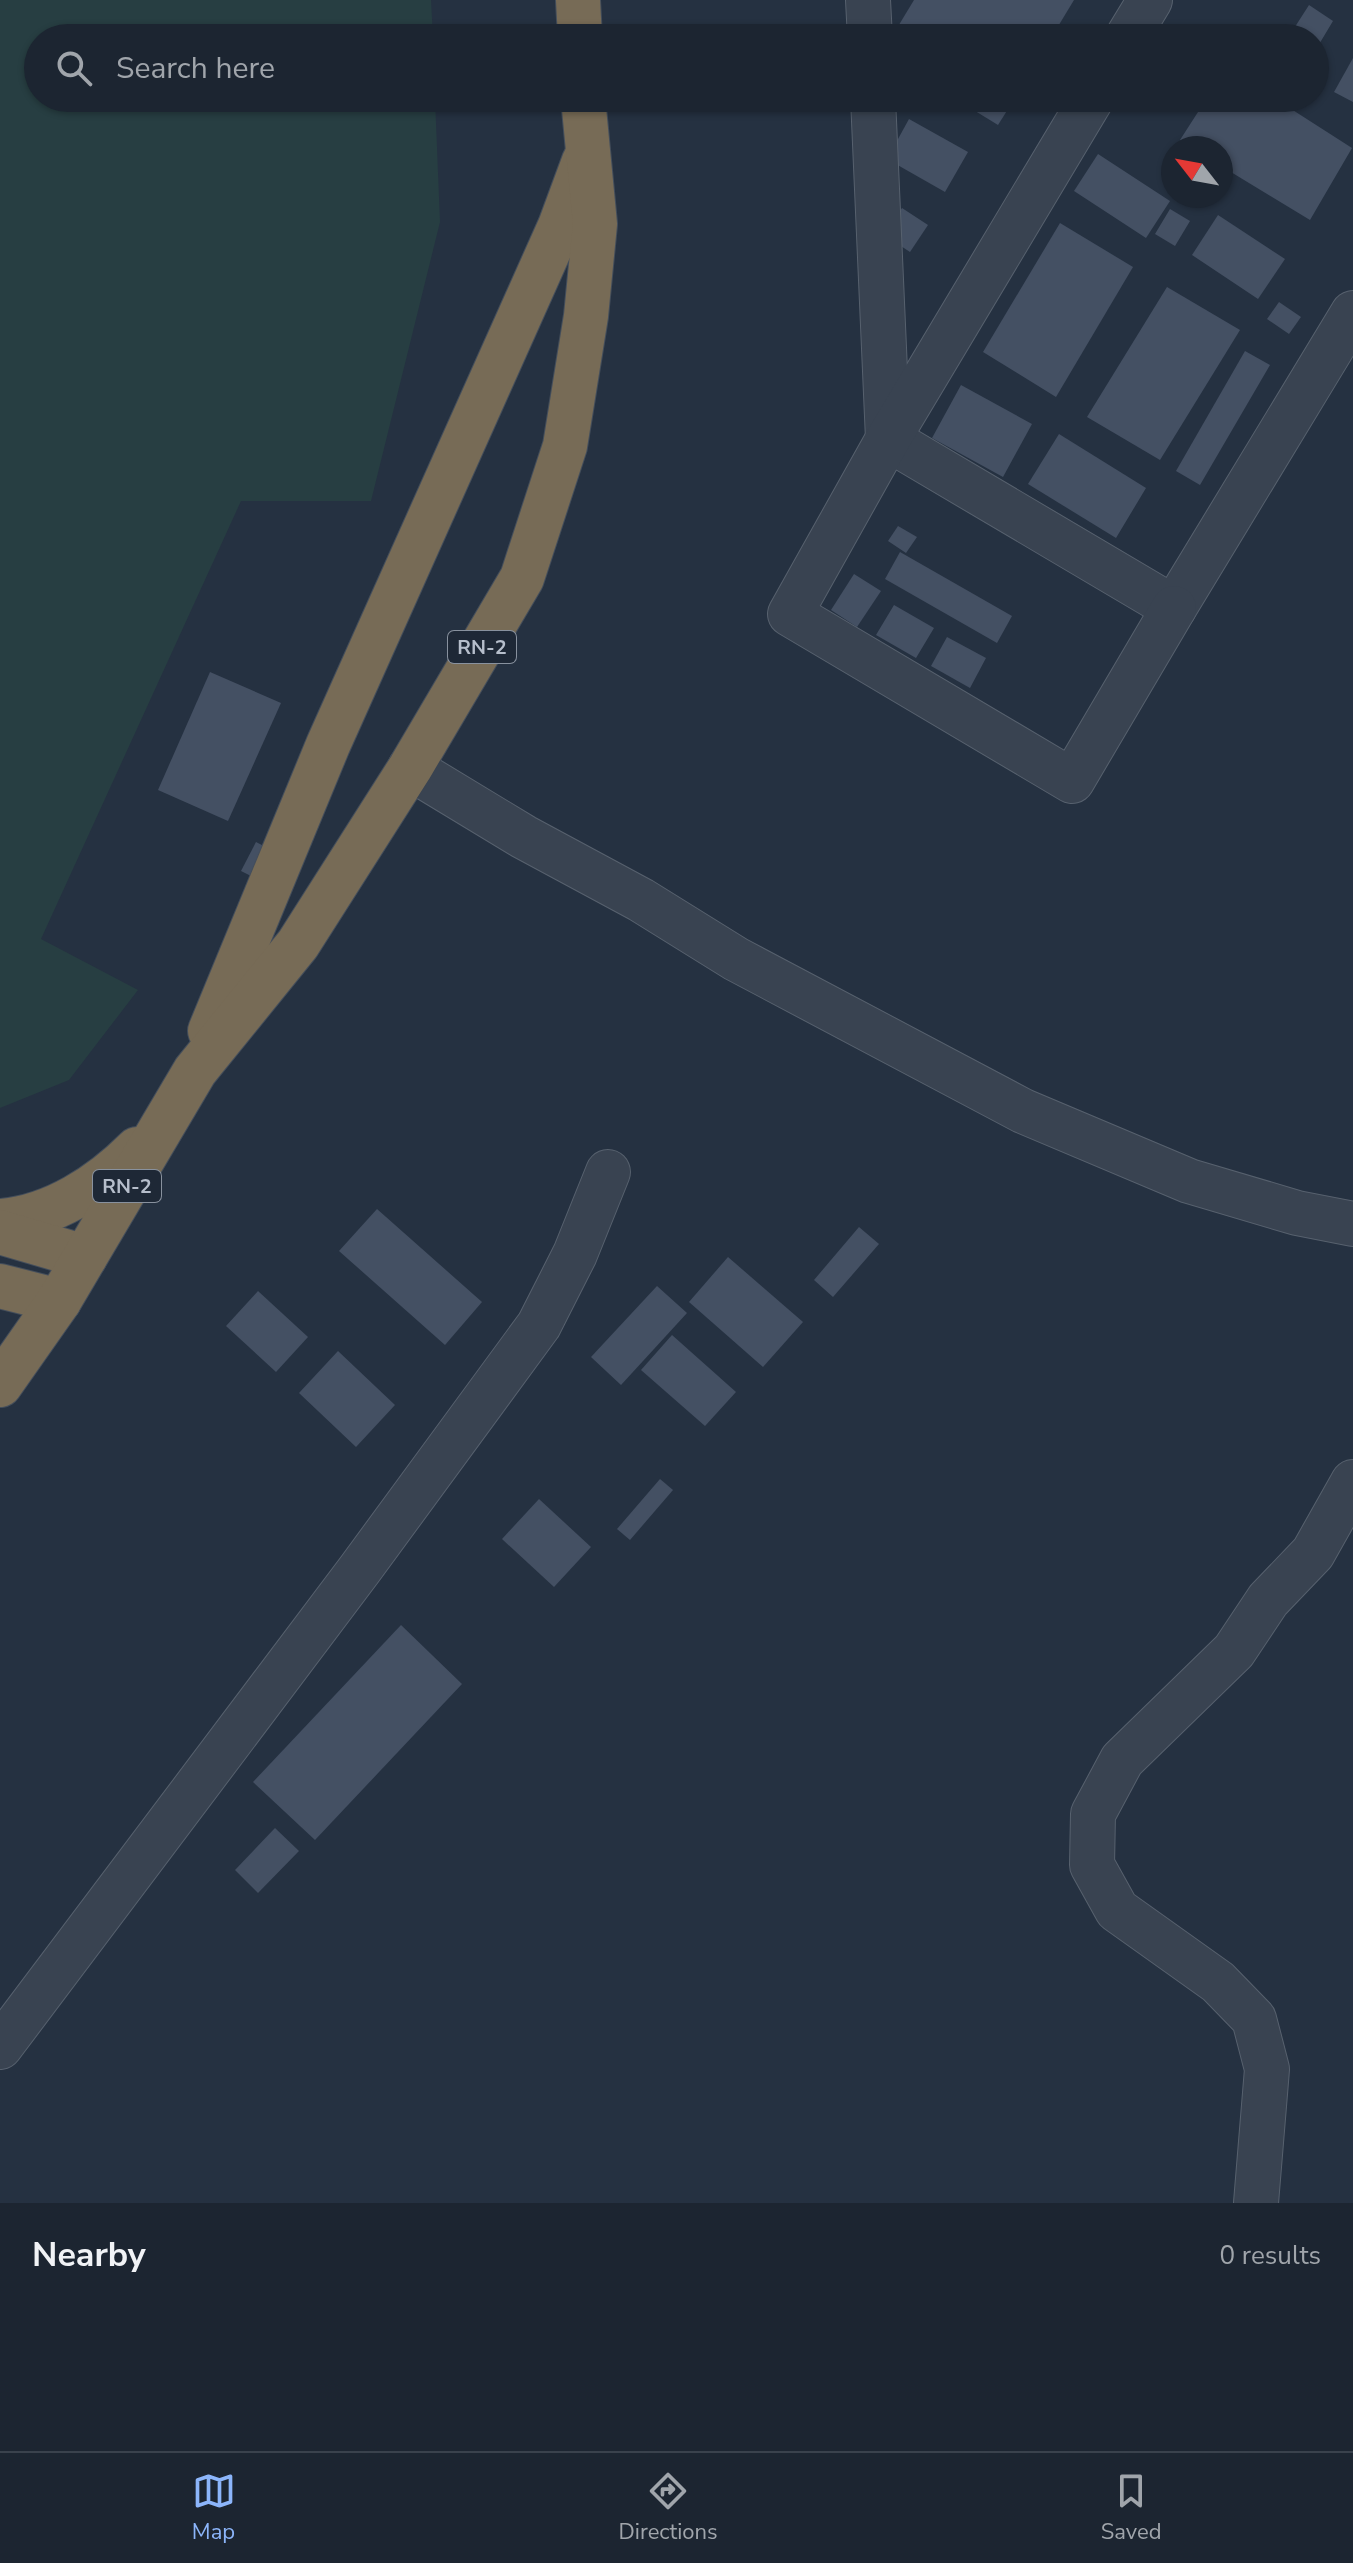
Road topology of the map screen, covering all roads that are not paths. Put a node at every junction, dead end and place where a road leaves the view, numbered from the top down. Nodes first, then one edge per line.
1 (578, 0) edge
2 (868, 0) edge
3 (1150, 0) edge
4 (579, 24) edge
5 (869, 24) edge
6 (1135, 24) edge
7 (584, 112) edge
8 (874, 112) edge
9 (1084, 112) edge
10 (587, 155) junction
11 (1353, 313) edge
12 (888, 439) junction
13 (1174, 608) junction
14 (410, 768) junction
15 (195, 1071) junction
16 (169, 1115) junction
17 (608, 1172) dead end
18 (0, 1221) edge
19 (1353, 1224) edge
20 (0, 1232) edge
21 (85, 1257) junction
22 (0, 1286) edge
23 (59, 1301) junction
24 (0, 1385) edge
25 (1353, 1482) edge
26 (0, 2047) edge
27 (1256, 2203) edge

1 - 4 highway
2 - 5 street
3 - 6 street
7 - 10 highway, RN-2
8 - 12 street
9 - 12 street
10 - 14 highway, RN-2
10 - 15 highway, RN-2
11 - 13 street
12 - 13 street
12 - 13 street
14 - 15 highway, RN-2
14 - 19 street
15 - 16 highway, RN-2
16 - 18 highway
16 - 21 highway, RN-2
17 - 26 street
20 - 21 highway
21 - 23 highway, RN-2
22 - 23 highway
23 - 24 highway
25 - 27 street

